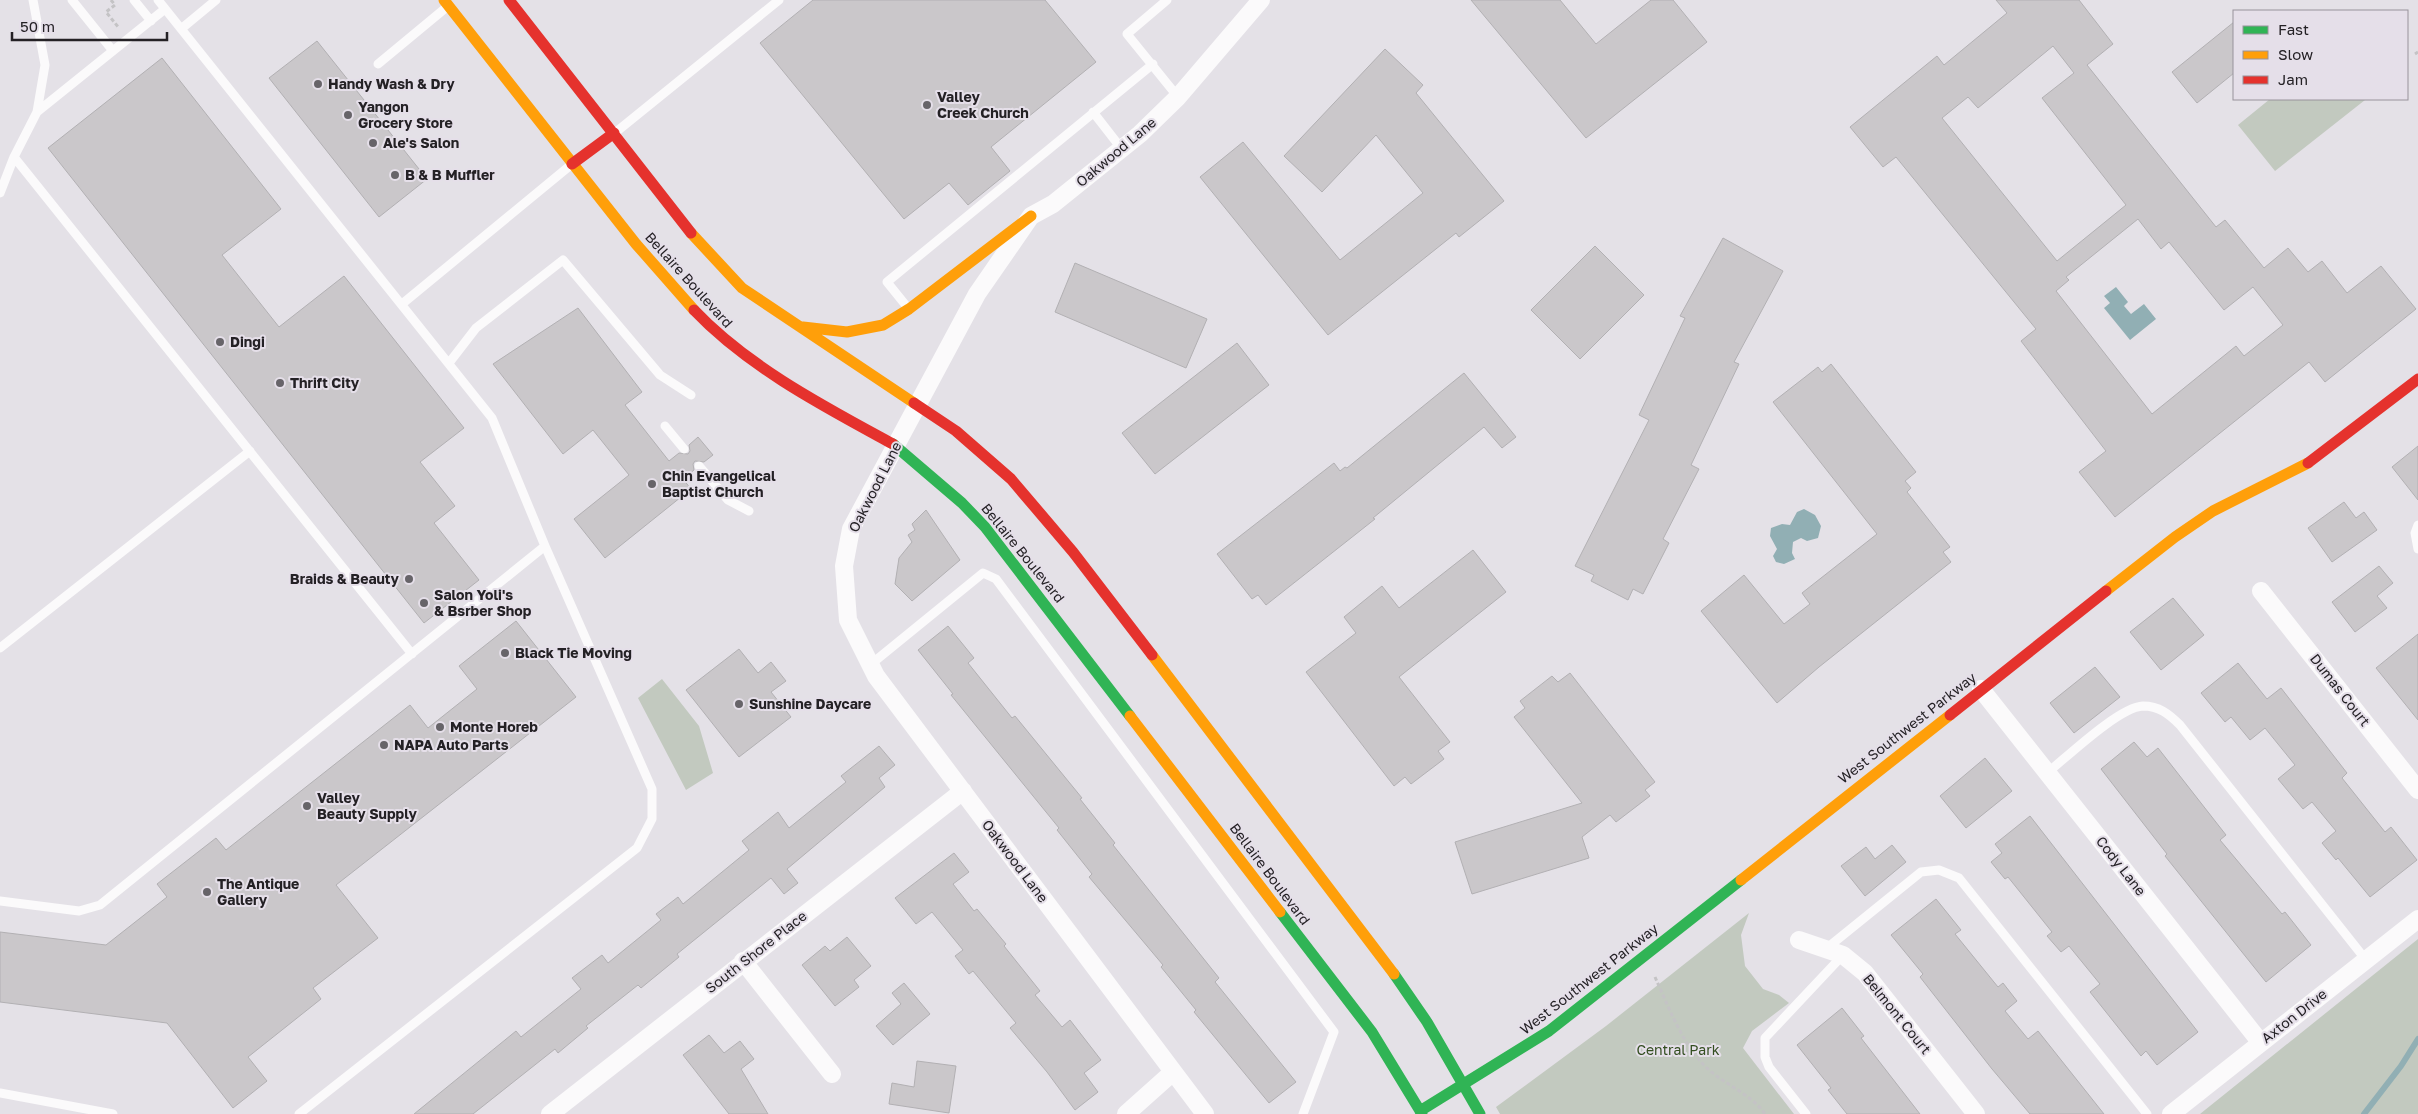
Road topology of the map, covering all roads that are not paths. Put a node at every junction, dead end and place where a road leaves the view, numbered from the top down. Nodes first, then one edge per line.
1 (33, 0) edge
2 (72, 0) edge
3 (134, 0) edge
4 (158, 0) edge
5 (216, 0) edge
6 (509, 0) edge
7 (779, 0) edge
8 (1167, 0) edge
9 (1261, 0) edge
10 (446, 3) edge
11 (166, 10) junction
12 (151, 21) junction
13 (181, 29) junction
14 (113, 51) junction
15 (378, 64) dead end
16 (1152, 64) junction
17 (1178, 97) junction
18 (37, 112) junction
19 (1093, 112) junction
20 (614, 133) junction
21 (1121, 148) junction
22 (14, 157) junction
23 (572, 164) junction
24 (0, 192) edge
25 (1030, 216) junction
26 (402, 304) junction
27 (909, 309) junction
28 (797, 326) junction
29 (449, 363) junction
30 (2418, 379) edge
31 (690, 395) dead end
32 (920, 405) junction
33 (665, 426) dead end
34 (896, 446) junction
35 (684, 449) dead end
36 (250, 451) junction
37 (699, 466) dead end
38 (749, 511) dead end
39 (2418, 525) edge
40 (545, 546) junction
41 (2418, 550) edge
42 (2261, 591) dead end
43 (0, 648) edge
44 (412, 654) junction
45 (870, 665) junction
46 (1981, 689) junction
47 (2047, 773) junction
48 (2418, 790) edge
49 (963, 791) junction
50 (0, 900) edge
51 (2418, 919) edge
52 (1799, 940) dead end
53 (1835, 952) junction
54 (2366, 960) junction
55 (743, 962) junction
56 (2261, 1043) junction
57 (1173, 1072) junction
58 (832, 1074) dead end
59 (1464, 1084) junction
60 (0, 1093) edge
61 (1419, 1113) edge
62 (113, 1114) edge
63 (299, 1114) edge
64 (550, 1114) edge
65 (1126, 1114) edge
66 (1205, 1114) edge
67 (1303, 1114) edge
68 (1480, 1114) edge
69 (1806, 1114) edge
70 (1976, 1114) edge
71 (2146, 1114) edge
72 (2170, 1114) edge

1 - 18 lane
2 - 14 lane
3 - 12 lane
4 - 11 lane
5 - 13 lane
6 - 20 main road
7 - 20 lane
8 - 16 lane
9 - 17 street, Oakwood Lane
10 - 15 lane
10 - 23 main road, Bellaire Boulevard
11 - 12 lane
11 - 13 lane
12 - 14 lane
13 - 26 lane
14 - 18 lane
16 - 17 lane
16 - 19 lane
17 - 21 street, Oakwood Lane
18 - 22 lane
19 - 21 lane
19 - 27 lane
20 - 23 main road
20 - 28 main road
21 - 25 street, Oakwood Lane
22 - 24 lane
22 - 36 lane
23 - 26 lane
23 - 34 main road, Bellaire Boulevard
25 - 27 main road
25 - 32 street, Oakwood Lane
26 - 29 lane
27 - 28 main road
28 - 32 main road
29 - 31 lane
29 - 40 lane
30 - 46 main road, West Southwest Parkway
32 - 34 street, Oakwood Lane
32 - 59 main road
33 - 35 lane
34 - 45 street, Oakwood Lane
34 - 61 main road, Bellaire Boulevard
36 - 43 lane
36 - 44 lane
37 - 38 lane
39 - 41 lane
40 - 44 lane
40 - 63 lane
42 - 48 street, Dumas Court
44 - 50 lane
45 - 49 street, Oakwood Lane
45 - 67 lane
46 - 47 street, Cody Lane
46 - 59 main road, West Southwest Parkway
47 - 54 lane
47 - 56 street, Cody Lane
49 - 55 street, South Shore Place
49 - 57 street, Oakwood Lane
51 - 54 street, Axton Drive
52 - 53 street, Belmont Court
53 - 69 lane
53 - 70 street, Belmont Court
53 - 71 lane
54 - 56 street, Axton Drive
55 - 58 street
55 - 64 street, South Shore Place
56 - 72 street, Axton Drive
57 - 65 street
57 - 66 street, Oakwood Lane
59 - 61 main road, West Southwest Parkway
59 - 68 main road
60 - 62 lane

